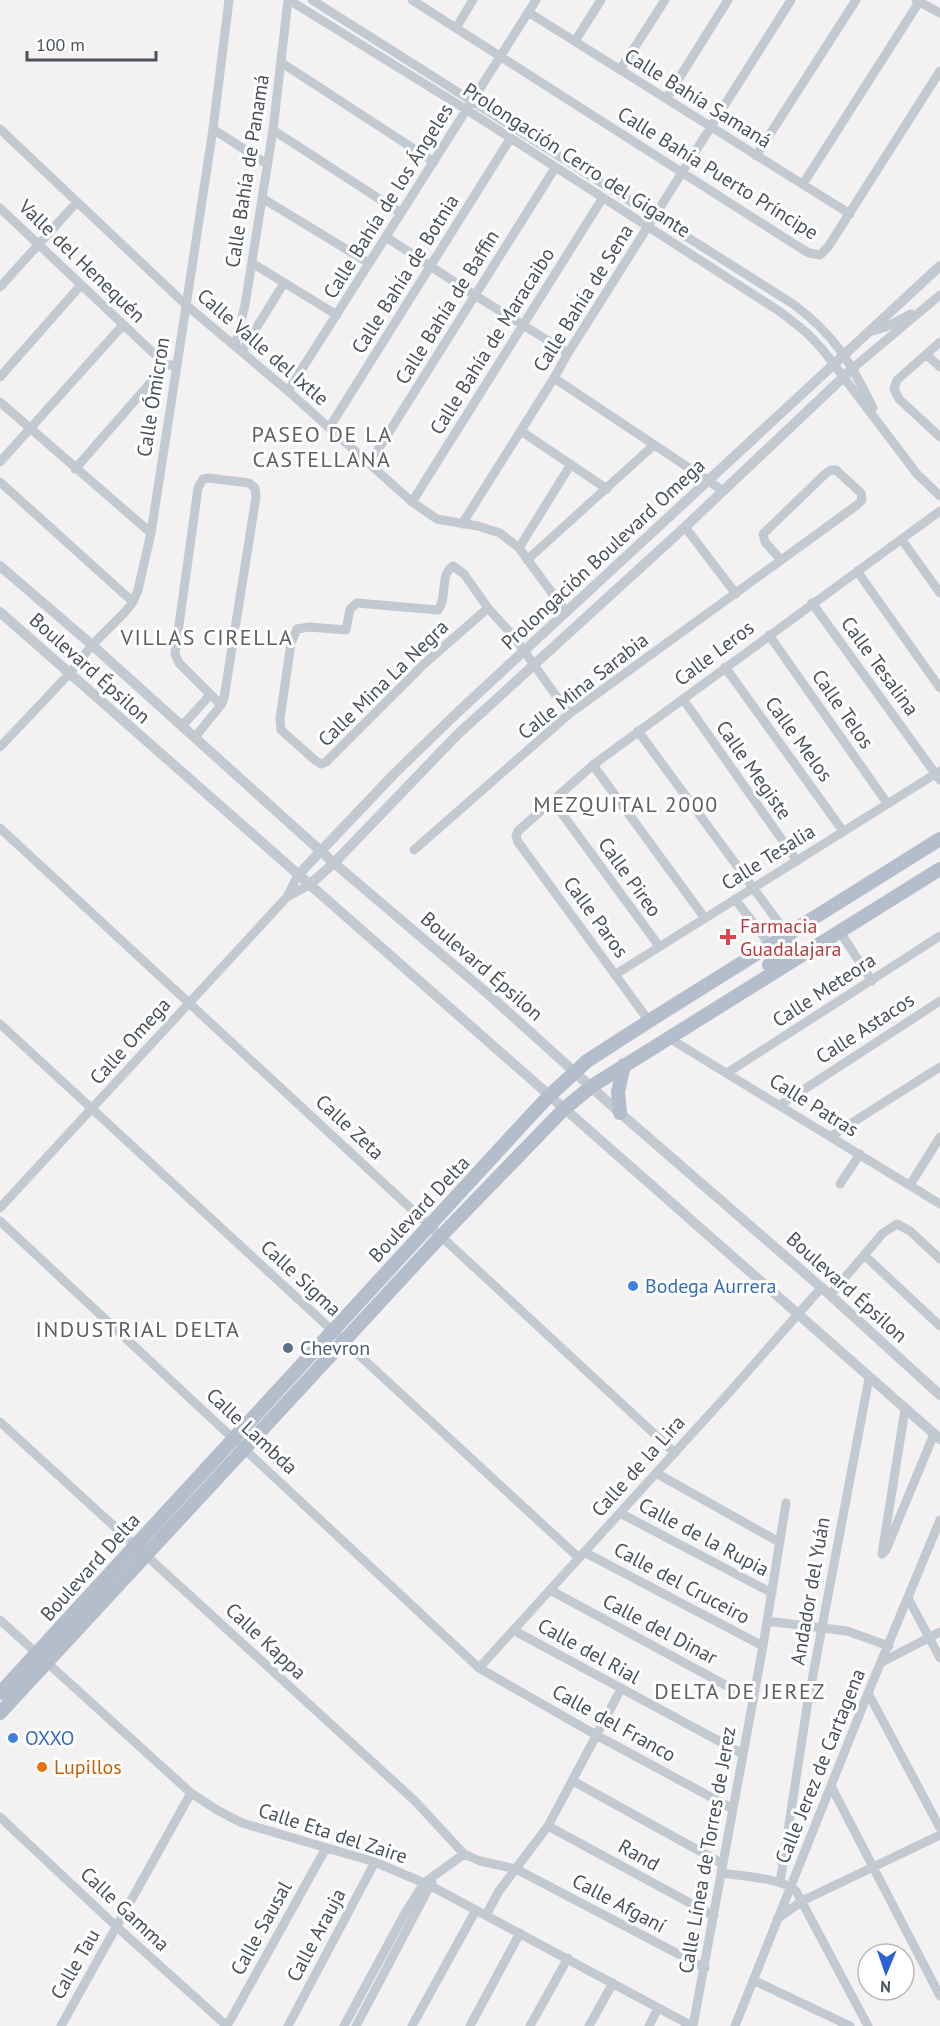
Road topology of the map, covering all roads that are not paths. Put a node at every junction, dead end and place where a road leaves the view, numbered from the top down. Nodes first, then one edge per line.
1 (229, 0) edge
2 (288, 0) edge
3 (312, 0) edge
4 (412, 0) edge
5 (473, 0) edge
6 (536, 0) edge
7 (601, 0) edge
8 (665, 0) edge
9 (728, 0) edge
10 (791, 0) edge
11 (856, 0) edge
12 (917, 1) edge
13 (528, 12) junction
14 (940, 13) edge
15 (456, 28) junction
16 (575, 41) junction
17 (499, 57) junction
18 (282, 63) junction
19 (620, 70) junction
20 (940, 70) edge
21 (666, 99) junction
22 (472, 101) junction
23 (466, 110) junction
24 (711, 127) junction
25 (0, 129) edge
26 (213, 129) junction
27 (273, 130) junction
28 (510, 139) junction
29 (756, 156) junction
30 (434, 162) junction
31 (267, 164) junction
32 (555, 168) junction
33 (683, 173) junction
34 (803, 184) junction
35 (262, 198) junction
36 (602, 198) junction
37 (77, 202) junction
38 (0, 208) edge
39 (401, 213) junction
40 (850, 214) junction
41 (655, 217) junction
42 (649, 227) junction
43 (386, 237) junction
44 (39, 244) junction
45 (252, 262) junction
46 (369, 263) junction
47 (940, 266) edge
48 (430, 267) junction
49 (284, 284) junction
50 (81, 285) junction
51 (0, 287) edge
52 (940, 295) edge
53 (476, 296) junction
54 (185, 304) junction
55 (924, 309) junction
56 (336, 315) junction
57 (123, 325) junction
58 (524, 326) junction
59 (872, 331) junction
60 (940, 342) edge
61 (239, 348) junction
62 (568, 353) junction
63 (845, 355) junction
64 (927, 355) junction
65 (834, 364) junction
66 (166, 365) junction
67 (177, 365) junction
68 (940, 367) edge
69 (854, 368) junction
70 (0, 376) edge
71 (844, 377) junction
72 (554, 378) junction
73 (288, 391) junction
74 (0, 402) edge
75 (882, 426) junction
76 (329, 428) junction
77 (30, 429) junction
78 (521, 431) junction
79 (940, 437) edge
80 (654, 445) junction
81 (0, 462) edge
82 (369, 464) junction
83 (571, 464) junction
84 (75, 469) junction
85 (709, 480) junction
86 (0, 482) edge
87 (607, 489) junction
88 (722, 490) junction
89 (940, 496) edge
90 (412, 502) junction
91 (940, 511) edge
92 (462, 524) junction
93 (685, 527) junction
94 (151, 533) junction
95 (902, 540) junction
96 (519, 548) junction
97 (527, 560) junction
98 (781, 560) junction
99 (0, 566) edge
100 (857, 571) junction
101 (736, 594) junction
102 (940, 594) edge
103 (133, 602) junction
104 (812, 603) junction
105 (488, 608) junction
106 (0, 612) edge
107 (566, 612) junction
108 (769, 635) junction
109 (92, 645) junction
110 (524, 652) junction
111 (534, 665) junction
112 (725, 668) junction
113 (69, 674) junction
114 (940, 687) edge
115 (210, 695) junction
116 (683, 699) junction
117 (221, 705) junction
118 (569, 714) junction
119 (182, 726) junction
120 (638, 732) junction
121 (195, 737) junction
122 (0, 747) edge
123 (593, 765) junction
124 (939, 775) edge
125 (552, 800) junction
126 (887, 803) junction
127 (0, 828) edge
128 (843, 831) junction
129 (516, 833) joint
130 (940, 839) edge
131 (414, 850) dead end
132 (322, 852) junction
133 (796, 861) junction
134 (334, 863) junction
135 (940, 869) edge
136 (298, 875) junction
137 (309, 885) junction
138 (754, 887) junction
139 (287, 897) junction
140 (735, 899) junction
141 (704, 917) junction
142 (840, 932) junction
143 (787, 934) junction
144 (940, 936) edge
145 (770, 945) junction
146 (659, 946) junction
147 (616, 974) junction
148 (872, 981) junction
149 (734, 996) junction
150 (940, 1001) edge
151 (189, 1003) junction
152 (649, 1021) junction
153 (0, 1024) edge
154 (669, 1038) junction
155 (624, 1065) junction
156 (940, 1067) edge
157 (575, 1071) junction
158 (727, 1073) junction
159 (592, 1086) junction
160 (549, 1096) junction
161 (780, 1105) junction
162 (92, 1109) junction
163 (564, 1109) junction
164 (620, 1113) junction
165 (831, 1137) junction
166 (940, 1137) edge
167 (860, 1154) junction
168 (840, 1184) dead end
169 (910, 1185) junction
170 (940, 1204) edge
171 (0, 1208) edge
172 (0, 1221) edge
173 (430, 1226) junction
174 (441, 1236) junction
175 (864, 1255) junction
176 (940, 1259) edge
177 (826, 1291) junction
178 (799, 1315) junction
179 (940, 1326) edge
180 (338, 1337) junction
181 (869, 1378) junction
182 (940, 1393) edge
183 (905, 1409) junction
184 (0, 1422) edge
185 (937, 1437) edge
186 (239, 1443) junction
187 (675, 1453) junction
188 (656, 1473) junction
189 (786, 1503) dead end
190 (620, 1513) junction
191 (940, 1520) edge
192 (779, 1542) junction
193 (141, 1549) junction
194 (582, 1555) junction
195 (550, 1590) junction
196 (772, 1593) junction
197 (908, 1598) junction
198 (0, 1620) edge
199 (767, 1621) junction
200 (823, 1627) junction
201 (513, 1630) junction
202 (940, 1632) edge
203 (929, 1637) junction
204 (763, 1646) junction
205 (889, 1646) junction
206 (41, 1658) junction
207 (940, 1658) edge
208 (882, 1662) junction
209 (479, 1668) junction
210 (621, 1689) junction
211 (0, 1693) edge
212 (868, 1693) junction
213 (753, 1700) junction
214 (0, 1713) edge
215 (598, 1736) junction
216 (743, 1754) junction
217 (573, 1781) junction
218 (831, 1786) junction
219 (191, 1793) junction
220 (733, 1809) junction
221 (0, 1818) edge
222 (548, 1826) junction
223 (940, 1828) edge
224 (940, 1835) edge
225 (326, 1848) junction
226 (464, 1854) junction
227 (375, 1862) junction
228 (872, 1866) junction
229 (516, 1869) junction
230 (722, 1869) junction
231 (430, 1882) junction
232 (780, 1883) junction
233 (790, 1886) junction
234 (802, 1901) junction
235 (476, 1910) junction
236 (486, 1915) junction
237 (714, 1916) junction
238 (777, 1919) junction
239 (117, 1927) junction
240 (520, 1933) junction
241 (568, 1958) junction
242 (705, 1968) junction
243 (753, 1980) junction
244 (613, 1983) junction
245 (940, 1996) edge
246 (658, 2008) junction
247 (61, 2026) edge
248 (227, 2026) edge
249 (288, 2026) edge
250 (344, 2026) edge
251 (356, 2026) edge
252 (412, 2026) edge
253 (470, 2026) edge
254 (530, 2026) edge
255 (589, 2026) edge
256 (649, 2026) edge
257 (693, 2026) edge
258 (735, 2026) edge
259 (850, 2026) edge
260 (868, 2026) edge

1 - 26 street, Calle Ómicron
2 - 18 street, Calle Bahía de Panamá
2 - 23 street, Prolongación Cerro del Gigante
3 - 22 street, Prolongación Cerro del Gigante
4 - 15 street, Calle Bahía Puerto Príncipe
5 - 15 street
6 - 13 street, Calle Bahía de los Ángeles
7 - 16 street
8 - 19 street
9 - 21 street
10 - 24 street, Calle Bahía de Sena
11 - 29 street
12 - 14 street
12 - 34 street
13 - 16 street, Calle Bahía Samaná
13 - 17 street, Calle Bahía de los Ángeles
15 - 17 street, Calle Bahía Puerto Príncipe
16 - 19 street, Calle Bahía Samaná
17 - 22 street, Calle Bahía de los Ángeles
17 - 33 street, Calle Bahía Puerto Príncipe
18 - 27 street, Calle Bahía de Panamá
18 - 30 street
19 - 21 street, Calle Bahía Samaná
20 - 40 street, Calle Bahía Puerto Príncipe
21 - 24 street, Calle Bahía Samaná
22 - 23 street, Calle Bahía de los Ángeles
22 - 41 street, Prolongación Cerro del Gigante
23 - 28 street, Prolongación Cerro del Gigante
23 - 30 street, Calle Bahía de los Ángeles
24 - 29 street, Calle Bahía Samaná
24 - 33 street, Calle Bahía de Sena
25 - 37 street, Calle Valle del Ixtle
26 - 31 street
26 - 54 street, Calle Ómicron
27 - 31 street, Calle Bahía de Panamá
27 - 39 street
28 - 32 street, Prolongación Cerro del Gigante
28 - 48 street, Calle Bahía de Botnia
29 - 34 street, Calle Bahía Samaná
30 - 39 street, Calle Bahía de los Ángeles
31 - 35 street, Calle Bahía de Panamá
32 - 36 street, Prolongación Cerro del Gigante
32 - 53 street, Calle Bahía de Baffin
33 - 40 street, Calle Bahía Puerto Príncipe
33 - 41 street, Calle Bahía de Sena
34 - 40 street, Calle Bahía Samaná
35 - 45 street, Calle Bahía de Panamá
35 - 46 street
36 - 42 street, Prolongación Cerro del Gigante
36 - 58 street, Calle Bahía de Maracaibo
37 - 44 street
37 - 54 street, Calle Valle del Ixtle
38 - 44 street, Valle del Henequén
39 - 43 street, Calle Bahía de los Ángeles
41 - 42 street, Calle Bahía de Sena
41 - 63 street, Prolongación Cerro del Gigante
42 - 62 street, Calle Bahía de Sena
42 - 65 street, Prolongación Cerro del Gigante
43 - 46 street, Calle Bahía de los Ángeles
43 - 48 street
44 - 50 street, Valle del Henequén
44 - 51 street
45 - 49 street
45 - 61 street, Calle Bahía de Panamá
46 - 56 street, Calle Bahía de los Ángeles
47 - 59 street, Prolongación Boulevard Omega
48 - 53 street
48 - 76 street, Calle Bahía de Botnia
49 - 56 street
49 - 61 street
50 - 57 street, Valle del Henequén
50 - 70 street
52 - 55 street, Prolongación Boulevard Omega
53 - 58 street
53 - 82 street, Calle Bahía de Baffin
54 - 61 street, Calle Valle del Ixtle
54 - 67 street, Calle Ómicron
55 - 59 street
55 - 69 street, Prolongación Boulevard Omega
56 - 73 street, Calle Bahía de los Ángeles
57 - 66 street, Valle del Henequén
57 - 77 street
58 - 62 street
58 - 90 street, Calle Bahía de Maracaibo
59 - 63 street, Prolongación Boulevard Omega
60 - 64 street
61 - 73 street, Calle Valle del Ixtle
62 - 72 street, Calle Bahía de Sena
63 - 65 street, Prolongación Boulevard Omega
63 - 69 street, Prolongación Cerro del Gigante
64 - 68 street
64 - 79 street
65 - 71 street, Prolongación Cerro del Gigante
65 - 85 street, Prolongación Boulevard Omega
66 - 67 street
66 - 84 street
67 - 94 street, Calle Ómicron
69 - 71 street, Prolongación Boulevard Omega
69 - 75 street, Prolongación Cerro del Gigante
71 - 75 street, Prolongación Cerro del Gigante
71 - 88 street, Prolongación Boulevard Omega
72 - 78 street, Calle Bahía de Sena
72 - 80 street
73 - 76 street, Calle Valle del Ixtle
74 - 77 street
75 - 89 street
76 - 82 street, Calle Valle del Ixtle
77 - 81 street
77 - 84 street
78 - 83 street
78 - 92 street, Calle Bahía de Sena
80 - 85 street
80 - 87 street
82 - 90 street, Calle Valle del Ixtle
83 - 87 street
83 - 96 street
84 - 94 street
85 - 88 street
85 - 107 street, Prolongación Boulevard Omega
86 - 103 street
87 - 97 street
88 - 93 street, Prolongación Boulevard Omega
90 - 92 street, Calle Valle del Ixtle
91 - 95 street, Calle Leros
92 - 96 street, Calle Valle del Ixtle
93 - 101 street
93 - 111 street, Prolongación Boulevard Omega
94 - 103 street, Calle Ómicron
95 - 100 street, Calle Leros
95 - 102 street
96 - 97 street, Calle Valle del Ixtle
97 - 107 street, Calle Valle del Ixtle
98 - 98 street, Calle Mina Sarabia
98 - 101 street, Calle Mina Sarabia
99 - 109 street, Boulevard Épsilon
100 - 104 street, Calle Leros
100 - 114 street
101 - 118 street, Calle Mina Sarabia
103 - 109 street, Calle Ómicron
104 - 108 street, Calle Leros
104 - 124 street, Calle Tesalina
105 - 105 street, Calle Mina La Negra
105 - 110 street, Calle Mina La Negra
106 - 113 street, Boulevard Épsilon
107 - 110 street, Prolongación Boulevard Omega
108 - 112 street, Calle Leros
108 - 126 street, Calle Telos
109 - 113 street, Calle Ómicron
109 - 119 street, Boulevard Épsilon
110 - 111 street, Calle Mina La Negra
110 - 132 street, Prolongación Boulevard Omega
111 - 118 street, Calle Mina La Negra
111 - 134 street, Prolongación Boulevard Omega
112 - 116 street, Calle Leros
112 - 128 street, Calle Melos
113 - 122 street, Calle Ómicron
113 - 136 street, Boulevard Épsilon
115 - 117 street
115 - 117 street
115 - 119 street
116 - 120 street, Calle Leros
116 - 133 street, Calle Megiste
117 - 121 street
118 - 131 street, Calle Mina Sarabia
119 - 121 street, Boulevard Épsilon
120 - 123 street, Calle Leros
120 - 138 street
121 - 132 street, Boulevard Épsilon
123 - 125 street, Calle Leros
123 - 141 street
124 - 126 street, Calle Tesalia
125 - 129 street, Calle Leros
125 - 146 street, Calle Pireo
126 - 128 street, Calle Tesalia
127 - 151 street, Calle Zeta
128 - 133 street, Calle Tesalia
129 - 147 street, Calle Paros
130 - 143 main road, Boulevard Delta
132 - 134 street, Boulevard Épsilon
132 - 136 street, Prolongación Boulevard Omega
133 - 138 street, Calle Tesalia
134 - 137 street, Prolongación Boulevard Omega
134 - 157 street, Boulevard Épsilon
135 - 142 main road, Boulevard Delta
136 - 137 street, Boulevard Épsilon
136 - 139 street, Calle Omega
137 - 139 street, Calle Omega
137 - 160 street, Boulevard Épsilon
138 - 140 street, Calle Tesalia
138 - 143 street
139 - 151 street, Calle Omega
140 - 141 street, Calle Tesalia
140 - 145 street
141 - 146 street, Calle Tesalia
142 - 148 street
142 - 149 main road, Boulevard Delta
143 - 145 main road, Boulevard Delta
143 - 149 main road
144 - 148 street, Calle Meteora
145 - 152 main road, Boulevard Delta
146 - 147 street, Calle Tesalia
147 - 152 street, Calle Paros
148 - 158 street, Calle Meteora
149 - 154 main road, Boulevard Delta
150 - 161 street, Calle Astacos
151 - 162 street, Calle Omega
151 - 173 street, Calle Zeta
152 - 157 main road, Boulevard Delta
153 - 162 street, Calle Sigma
154 - 155 main road, Boulevard Delta
154 - 158 street, Calle Patras
155 - 159 main road, Boulevard Delta
155 - 164 main road
156 - 165 street
157 - 159 street, Boulevard Épsilon
157 - 160 main road, Boulevard Delta
158 - 161 street, Calle Patras
159 - 163 main road, Boulevard Delta
159 - 164 street, Boulevard Épsilon
160 - 163 street, Boulevard Épsilon
160 - 173 main road, Boulevard Delta
161 - 165 street, Calle Patras
162 - 171 street, Calle Omega
162 - 180 street, Calle Sigma
163 - 174 main road, Boulevard Delta
163 - 178 street, Boulevard Épsilon
164 - 177 street, Boulevard Épsilon
165 - 167 street, Calle Patras
166 - 169 street
167 - 168 street
167 - 169 street, Calle Patras
169 - 170 street, Calle Patras
172 - 186 street, Calle Lambda
173 - 174 street, Calle Zeta
173 - 180 main road, Boulevard Delta
174 - 180 main road, Boulevard Delta
174 - 187 street, Calle Zeta
175 - 176 street, Calle de la Lira
175 - 177 street, Calle de la Lira
175 - 179 street
177 - 178 street, Calle de la Lira
177 - 182 street, Boulevard Épsilon
178 - 181 street, Boulevard Épsilon
178 - 187 street, Calle de la Lira
180 - 186 main road, Boulevard Delta
180 - 194 street, Calle Sigma
181 - 183 street, Boulevard Épsilon
181 - 200 street, Andador del Yuán
183 - 185 street, Boulevard Épsilon
183 - 185 street
184 - 193 street, Calle Kappa
186 - 193 main road, Boulevard Delta
186 - 209 street, Calle Lambda
187 - 188 street, Calle de la Lira
188 - 190 street, Calle de la Lira
188 - 192 street
189 - 192 street, Calle Línea de Torres de Jerez
190 - 194 street, Calle de la Lira
190 - 196 street, Calle de la Rupia
191 - 197 street, Calle Jerez de Cartagena
192 - 196 street, Calle Línea de Torres de Jerez
193 - 206 main road, Boulevard Delta
193 - 226 street, Calle Kappa
194 - 195 street, Calle de la Lira
194 - 204 street, Calle del Cruceiro
195 - 201 street, Calle de la Lira
195 - 213 street, Calle del Dinar
196 - 199 street, Calle Línea de Torres de Jerez
197 - 203 street
197 - 205 street, Calle Jerez de Cartagena
198 - 206 street, Calle Eta del Zaire
199 - 200 street
199 - 204 street, Calle Línea de Torres de Jerez
200 - 205 street
200 - 232 street, Andador del Yuán
201 - 209 street, Calle de la Lira
201 - 210 street, Calle del Rial
202 - 203 street
203 - 207 street
203 - 208 street
204 - 213 street, Calle Línea de Torres de Jerez
205 - 208 street, Calle Jerez de Cartagena
206 - 211 main road, Boulevard Delta
206 - 214 main road, Boulevard Delta
206 - 219 street, Calle Eta del Zaire
208 - 212 street, Calle Jerez de Cartagena
209 - 215 street, Calle del Franco
210 - 215 street
210 - 216 street, Calle del Rial
212 - 218 street, Calle Jerez de Cartagena
212 - 223 street
213 - 216 street, Calle Línea de Torres de Jerez
215 - 217 street
215 - 220 street, Calle del Franco
216 - 220 street, Calle Línea de Torres de Jerez
217 - 222 street
217 - 230 street
218 - 228 street
218 - 233 street, Calle Jerez de Cartagena
219 - 225 street, Calle Eta del Zaire
219 - 239 street, Calle Tau
220 - 230 street, Calle Línea de Torres de Jerez
221 - 239 street, Calle Gamma
222 - 229 street
222 - 237 street, Rand
224 - 228 street
225 - 227 street, Calle Eta del Zaire
225 - 248 street, Calle Sausal
226 - 229 street, Calle Kappa
226 - 231 street
227 - 231 street, Calle Eta del Zaire
227 - 249 street, Calle Arauja
228 - 234 street
228 - 245 street
229 - 236 street
229 - 242 street, Calle Afganí
230 - 232 street
230 - 237 street, Calle Línea de Torres de Jerez
231 - 235 street, Calle Eta del Zaire
231 - 250 street
231 - 251 street
232 - 233 street
233 - 234 street
233 - 238 street, Calle Jerez de Cartagena
234 - 238 street
234 - 260 street
235 - 236 street, Calle Eta del Zaire
235 - 252 street
236 - 240 street, Calle Eta del Zaire
237 - 242 street, Calle Línea de Torres de Jerez
238 - 243 street, Calle Jerez de Cartagena
239 - 247 street, Calle Tau
239 - 248 street, Calle Gamma
240 - 241 street, Calle Eta del Zaire
240 - 253 street
241 - 244 street, Calle Eta del Zaire
241 - 254 street
242 - 257 street, Calle Línea de Torres de Jerez
243 - 258 street, Calle Jerez de Cartagena
243 - 259 street
244 - 246 street, Calle Eta del Zaire
244 - 255 street
246 - 256 street
246 - 257 street, Calle Eta del Zaire

